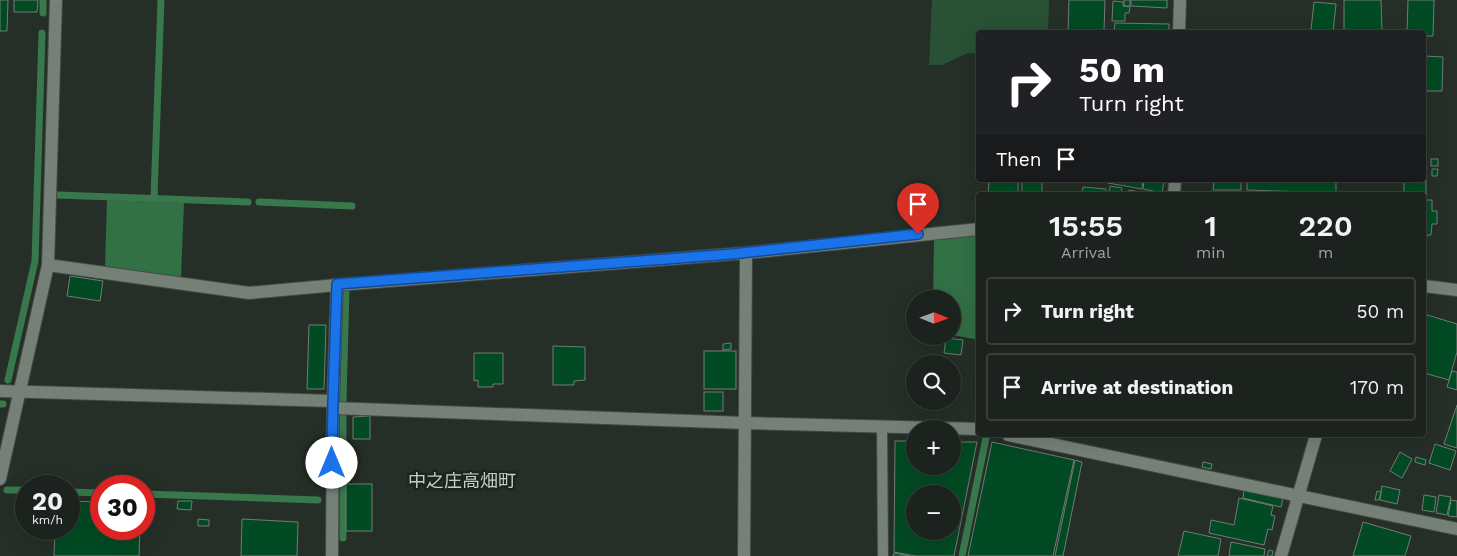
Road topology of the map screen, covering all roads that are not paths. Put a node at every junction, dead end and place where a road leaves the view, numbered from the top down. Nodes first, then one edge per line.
1 (56, 0) edge
2 (1180, 0) edge
3 (1179, 30) edge
4 (976, 229) edge
5 (746, 253) junction
6 (48, 265) junction
7 (337, 284) junction
8 (1426, 286) edge
9 (1457, 290) edge
10 (0, 391) edge
11 (19, 392) junction
12 (333, 404) junction
13 (745, 423) junction
14 (882, 427) junction
15 (976, 429) edge
16 (1018, 437) edge
17 (1315, 437) edge
18 (0, 479) edge
19 (1299, 495) junction
20 (1457, 529) edge
21 (332, 556) edge
22 (744, 556) edge
23 (883, 556) edge
24 (1281, 556) edge

1 - 6 street
2 - 3 street
4 - 5 street
5 - 7 street
5 - 13 street
6 - 7 street
6 - 11 street
7 - 12 street
8 - 9 street
10 - 11 street
11 - 12 street
11 - 18 street
12 - 13 street
12 - 21 street
13 - 14 street
13 - 22 street
14 - 15 street
14 - 23 lane
16 - 19 street
17 - 19 street
19 - 20 street
19 - 24 street

